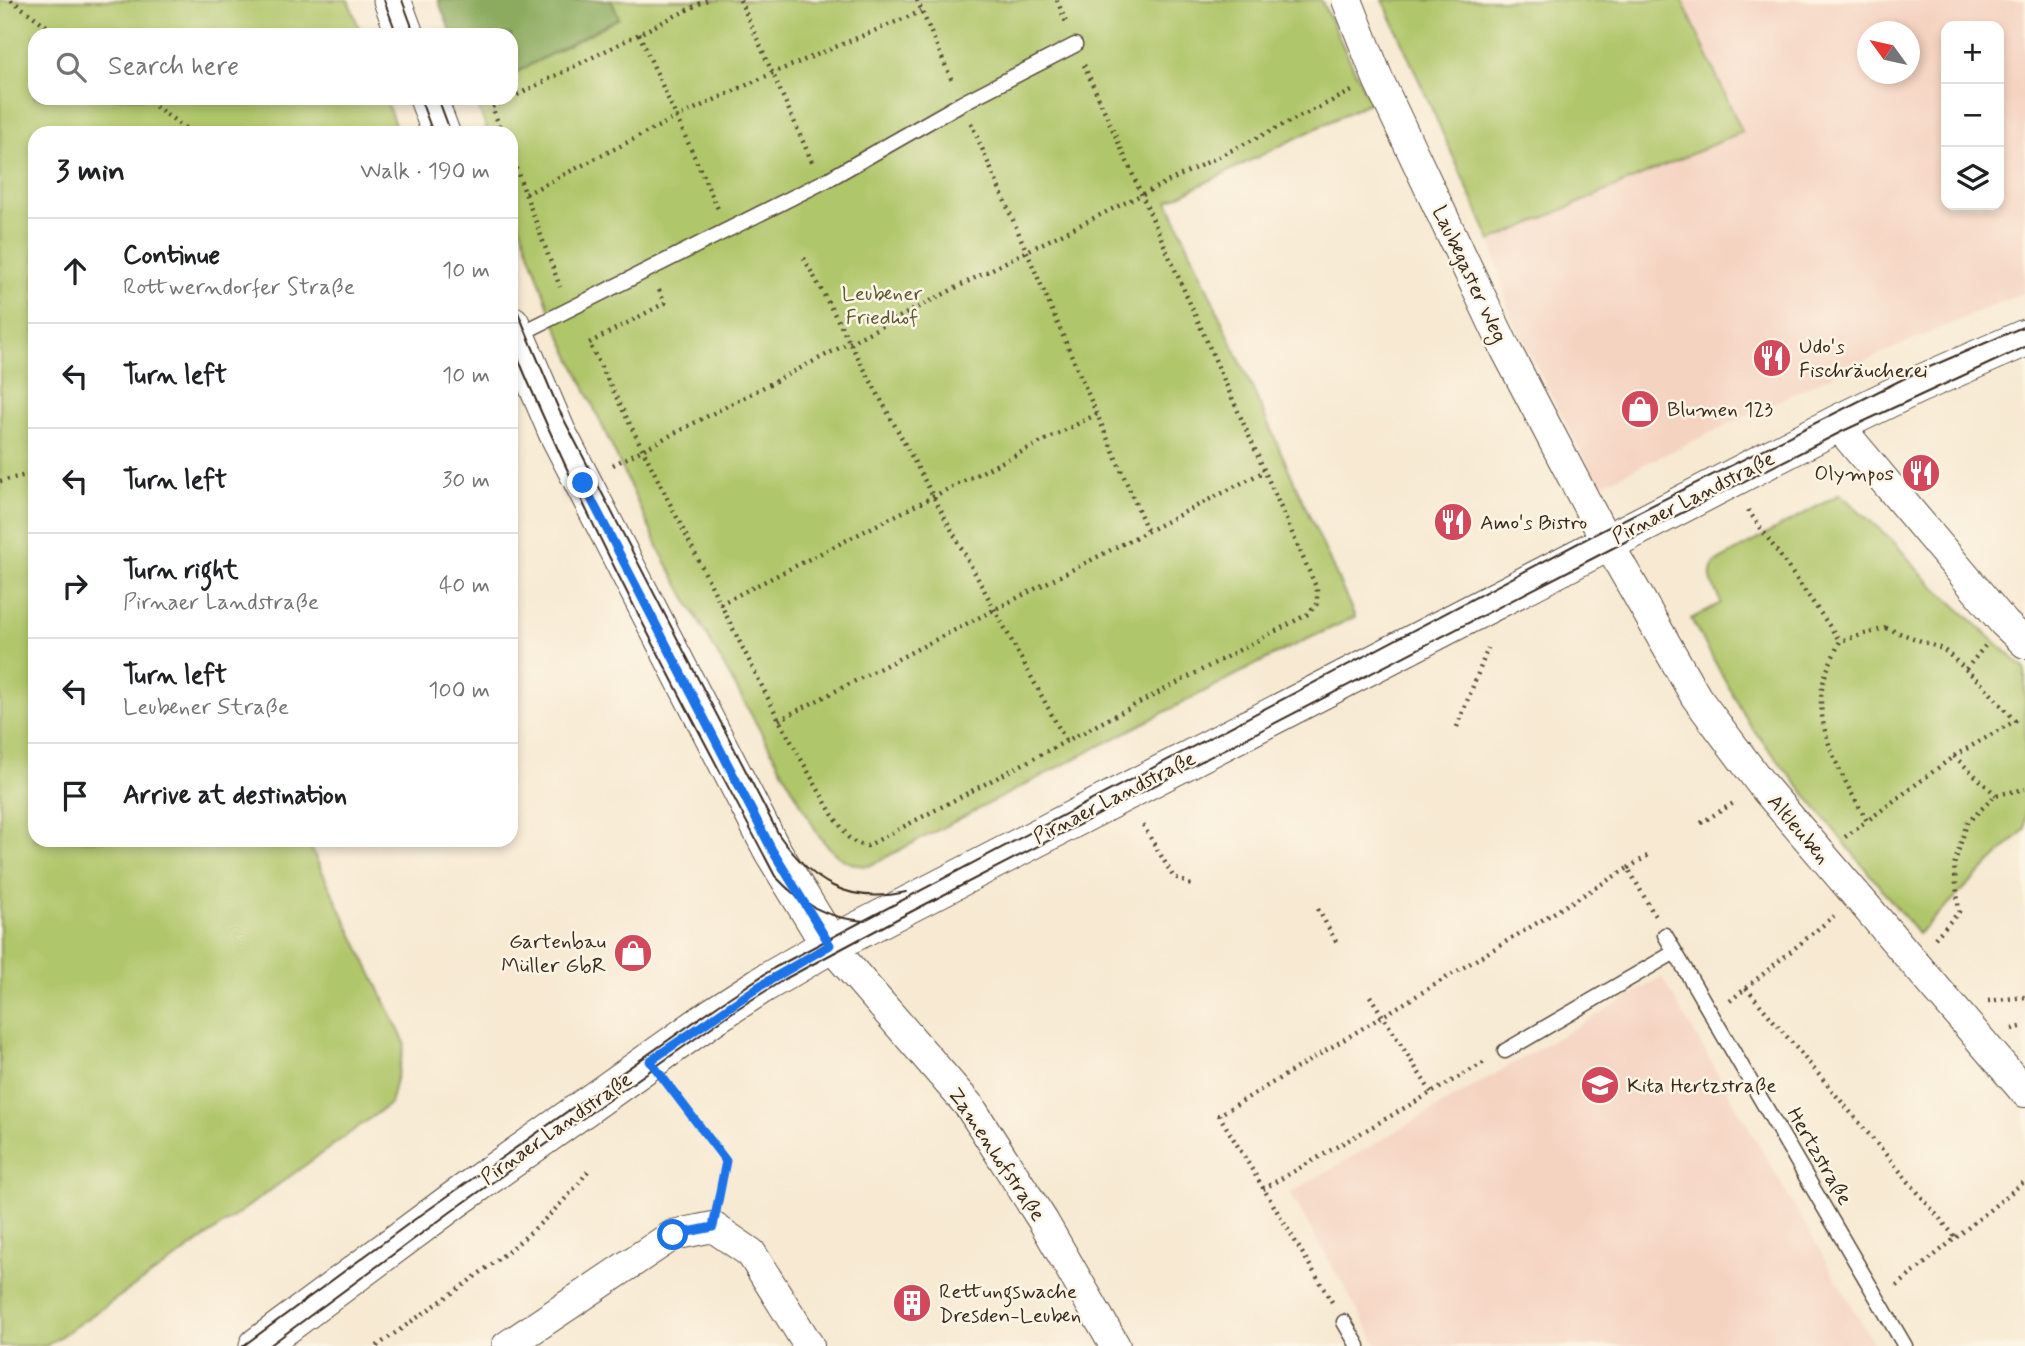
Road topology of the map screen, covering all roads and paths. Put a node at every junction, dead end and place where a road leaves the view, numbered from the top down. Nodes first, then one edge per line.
1 (11, 0) edge
2 (392, 0) edge
3 (708, 0) edge
4 (740, 0) edge
5 (917, 0) edge
6 (1057, 0) edge
7 (1347, 0) edge
8 (922, 11) junction
9 (49, 28) edge
10 (402, 28) edge
11 (639, 34) junction
12 (1075, 45) junction
13 (773, 73) junction
14 (1378, 79) junction
15 (518, 94) edge
16 (962, 103) junction
17 (154, 105) edge
18 (431, 105) edge
19 (496, 105) edge
20 (677, 117) junction
21 (182, 126) edge
22 (438, 126) edge
23 (499, 126) edge
24 (518, 173) edge
25 (820, 182) junction
26 (526, 194) junction
27 (1141, 195) junction
28 (727, 230) junction
29 (1027, 251) junction
30 (804, 258) dead end
31 (649, 270) junction
32 (569, 311) junction
33 (518, 331) edge
34 (2025, 338) edge
35 (849, 343) junction
36 (518, 345) edge
37 (1097, 414) junction
38 (1837, 424) junction
39 (642, 450) junction
40 (1265, 471) junction
41 (28, 475) edge
42 (1727, 480) junction
43 (0, 481) edge
44 (583, 483) junction
45 (933, 496) junction
46 (1147, 530) junction
47 (1607, 541) junction
48 (720, 604) junction
49 (994, 609) junction
50 (1840, 640) junction
51 (2025, 643) edge
52 (1488, 648) dead end
53 (779, 720) junction
54 (1457, 727) dead end
55 (1066, 741) junction
56 (1954, 756) junction
57 (1762, 785) junction
58 (2025, 789) edge
59 (1996, 795) junction
60 (1867, 821) junction
61 (1701, 822) dead end
62 (1143, 825) dead end
63 (1840, 841) dead end
64 (1649, 855) dead end
65 (1628, 868) junction
66 (1195, 887) dead end
67 (1857, 897) junction
68 (1318, 909) dead end
69 (1665, 934) joint
70 (830, 945) junction
71 (1338, 945) dead end
72 (1927, 946) dead end
73 (1675, 952) junction
74 (1746, 988) junction
75 (1370, 996) dead end
76 (2025, 997) edge
77 (1985, 1001) dead end
78 (1713, 1014) junction
79 (1384, 1018) junction
80 (1505, 1052) joint
81 (650, 1061) junction
82 (1431, 1092) junction
83 (2025, 1092) edge
84 (588, 1171) dead end
85 (2025, 1181) edge
86 (1263, 1189) junction
87 (713, 1227) junction
88 (1956, 1238) junction
89 (1880, 1300) junction
90 (1344, 1321) joint
91 (258, 1346) edge
92 (377, 1346) edge
93 (507, 1346) edge
94 (808, 1346) edge
95 (1115, 1346) edge
96 (1358, 1346) edge
97 (1905, 1346) edge

1 - 9 path
2 - 10 street
3 - 11 path
4 - 13 path
5 - 8 path
6 - 12 path
7 - 14 street, Laubegaster Weg
8 - 13 path
8 - 16 path
11 - 15 path
11 - 20 path
12 - 16 lane
12 - 27 path
13 - 20 path
13 - 25 path
14 - 27 path
14 - 47 street, Laubegaster Weg
16 - 25 lane
16 - 29 path
17 - 21 path
18 - 22 street
19 - 23 path
20 - 26 path
20 - 28 path
24 - 26 path
25 - 28 lane
26 - 32 path
27 - 29 path
27 - 40 path
28 - 31 lane
29 - 35 path
29 - 37 path
30 - 35 path
31 - 32 lane
31 - 39 path
32 - 33 lane
34 - 38 street, Pirnaer Landstraße
35 - 39 path
35 - 45 path
36 - 44 street
37 - 45 path
37 - 46 path
38 - 42 street, Pirnaer Landstraße
38 - 51 street
39 - 44 path
39 - 48 path
40 - 46 path
40 - 55 path
41 - 43 path
42 - 47 street, Pirnaer Landstraße
42 - 50 path
44 - 70 street
45 - 48 path
45 - 49 path
46 - 49 path
47 - 57 street, Altleuben
47 - 70 street, Pirnaer Landstraße
48 - 53 path
49 - 53 path
49 - 55 path
50 - 56 path
50 - 60 path
52 - 54 path
53 - 55 path
56 - 59 path
56 - 60 path
57 - 61 path
57 - 67 street, Altleuben
58 - 59 path
59 - 72 path
60 - 63 path
62 - 66 path
64 - 65 path
65 - 69 path
65 - 79 path
67 - 74 path
67 - 83 street, Altleuben
68 - 71 path
69 - 73 lane, Hertzstraße
70 - 81 street, Pirnaer Landstraße
70 - 95 street, Zamenhofstraße
73 - 78 lane, Hertzstraße
73 - 80 lane
74 - 78 path
74 - 88 path
75 - 79 path
76 - 77 path
78 - 89 lane, Hertzstraße
79 - 82 path
79 - 86 path
80 - 82 path
81 - 87 path
81 - 91 street, Pirnaer Landstraße
82 - 86 path
84 - 92 path
85 - 88 path
86 - 90 path
87 - 93 street
87 - 94 street
88 - 89 path
89 - 97 lane, Hertzstraße
90 - 96 lane

